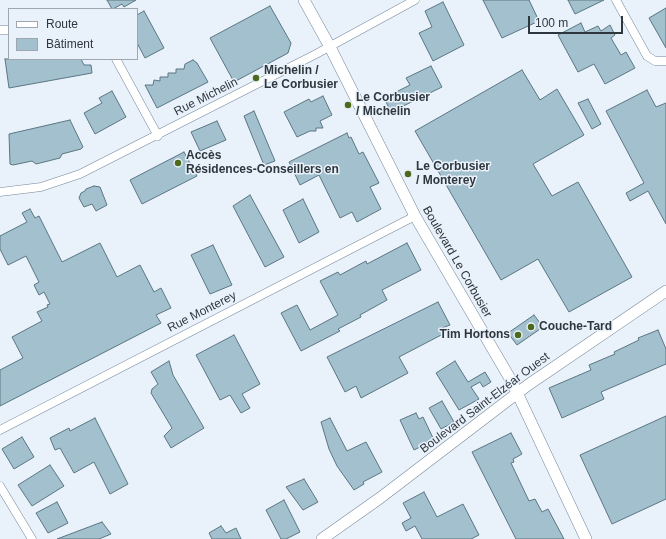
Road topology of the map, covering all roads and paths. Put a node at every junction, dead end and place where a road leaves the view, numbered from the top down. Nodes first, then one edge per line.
1 (304, 0) edge
2 (415, 0) edge
3 (616, 0) edge
4 (330, 47) junction
5 (117, 60) edge
6 (666, 61) edge
7 (158, 136) junction
8 (0, 192) edge
9 (415, 216) junction
10 (666, 292) edge
11 (517, 393) junction
12 (0, 430) edge
13 (0, 486) edge
14 (32, 539) edge
15 (322, 539) edge
16 (586, 539) edge

1 - 4 street, Boulevard Le Corbusier
2 - 4 street, Rue Michelin
3 - 6 street
4 - 7 street, Rue Michelin
4 - 9 street, Boulevard Le Corbusier
5 - 7 street
7 - 8 street, Rue Michelin
9 - 11 street, Boulevard Le Corbusier
9 - 12 street, Rue Monterey
10 - 11 street, Boulevard Saint-Elzéar Ouest
11 - 15 street, Boulevard Saint-Elzéar Ouest
11 - 16 street, Boulevard Le Corbusier
13 - 14 street

